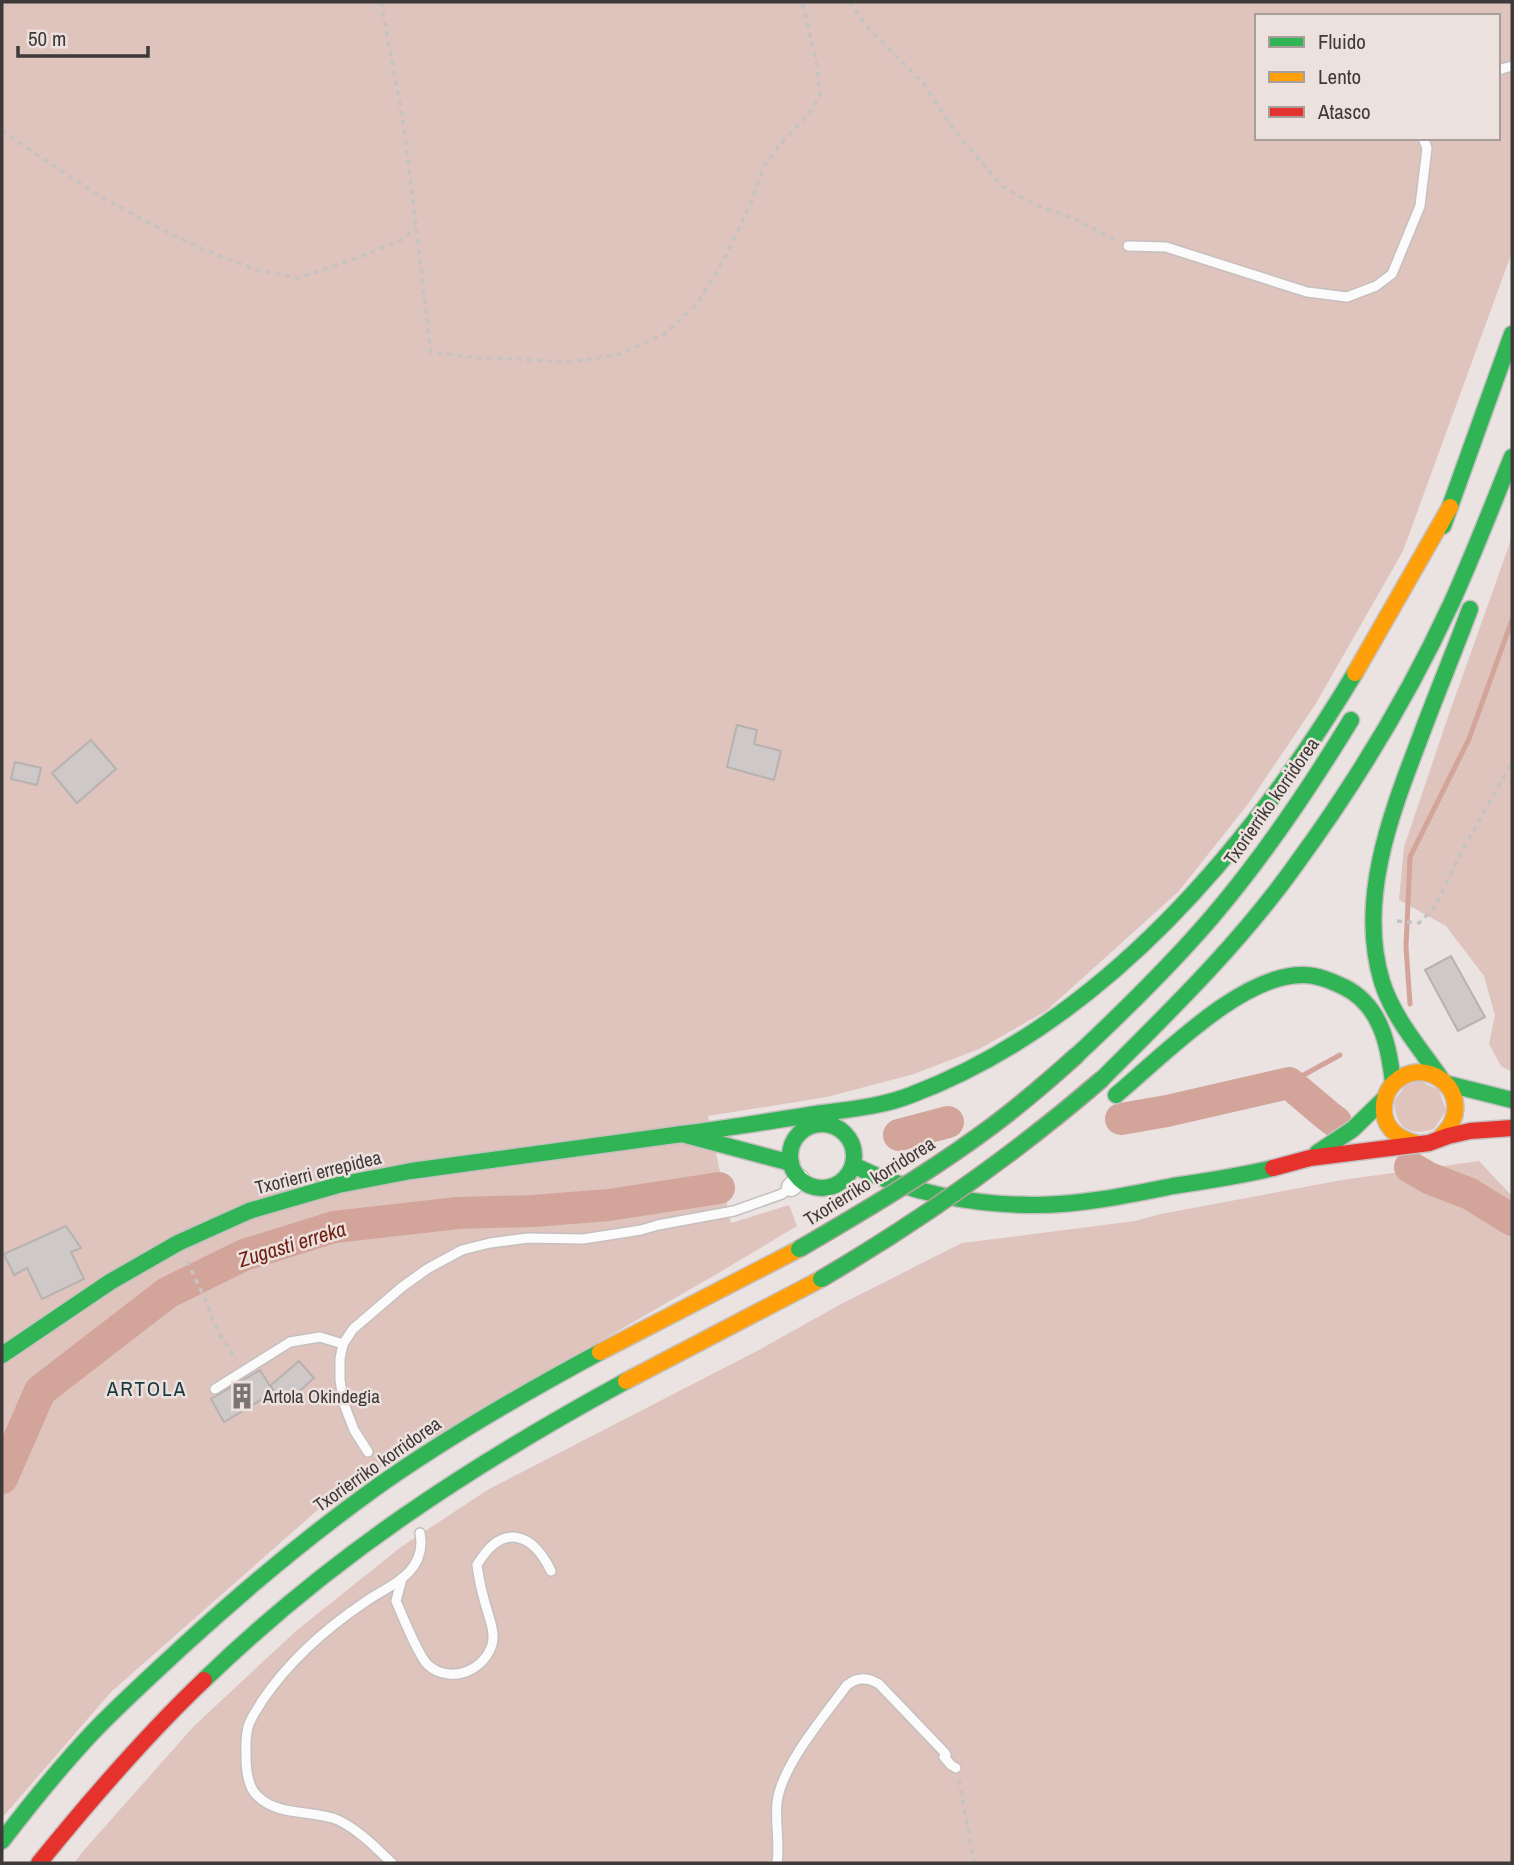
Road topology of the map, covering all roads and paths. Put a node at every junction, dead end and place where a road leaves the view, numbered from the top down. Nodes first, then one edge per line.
1 (381, 2) edge
2 (802, 2) edge
3 (849, 2) edge
4 (2, 131) edge
5 (1424, 140) edge
6 (416, 228) junction
7 (1128, 246) joint
8 (1512, 334) edge
9 (1512, 457) edge
10 (1512, 464) edge
11 (1450, 507) junction
12 (1414, 600) dead end
13 (1359, 706) dead end
14 (1512, 762) edge
15 (1373, 921) junction
16 (1444, 1081) junction
17 (1393, 1083) junction
18 (1111, 1099) dead end
19 (1384, 1099) junction
20 (895, 1100) junction
21 (1512, 1100) edge
22 (1512, 1128) edge
23 (724, 1129) junction
24 (841, 1129) junction
25 (682, 1134) junction
26 (798, 1134) junction
27 (1439, 1139) junction
28 (1419, 1144) junction
29 (1310, 1158) junction
30 (853, 1165) junction
31 (794, 1176) junction
32 (989, 1189) dead end
33 (876, 1247) junction
34 (187, 1262) dead end
35 (343, 1344) junction
36 (2, 1355) edge
37 (242, 1371) junction
38 (215, 1389) dead end
39 (368, 1452) dead end
40 (420, 1533) dead end
41 (551, 1571) dead end
42 (402, 1578) junction
43 (956, 1768) joint
44 (2, 1841) edge
45 (39, 1863) edge
46 (392, 1863) edge
47 (777, 1863) edge
48 (974, 1863) edge

1 - 6 path
2 - 6 path
3 - 7 path
4 - 6 path
5 - 7 lane
8 - 11 main road
9 - 33 main road, bridge
10 - 15 main road
11 - 12 main road
11 - 20 main road
13 - 44 main road, Txorierriko korridorea, bridge
14 - 15 path
15 - 16 main road
16 - 17 main road
16 - 21 main road
16 - 27 main road
17 - 18 main road
17 - 19 main road
19 - 28 main road
19 - 29 main road
20 - 23 main road
20 - 24 main road
22 - 27 main road
23 - 25 main road, Txorierri errepidea
23 - 26 main road
24 - 26 main road
24 - 30 main road
25 - 31 main road
25 - 36 main road, Txorierri errepidea
26 - 31 main road
27 - 28 main road
28 - 29 main road
29 - 30 main road
30 - 31 main road
31 - 35 lane
32 - 33 main road, bridge
33 - 45 main road, bridge
34 - 37 path
35 - 37 lane
35 - 39 lane
37 - 38 lane
40 - 42 lane
41 - 42 lane
42 - 46 lane
43 - 47 lane
43 - 48 path

